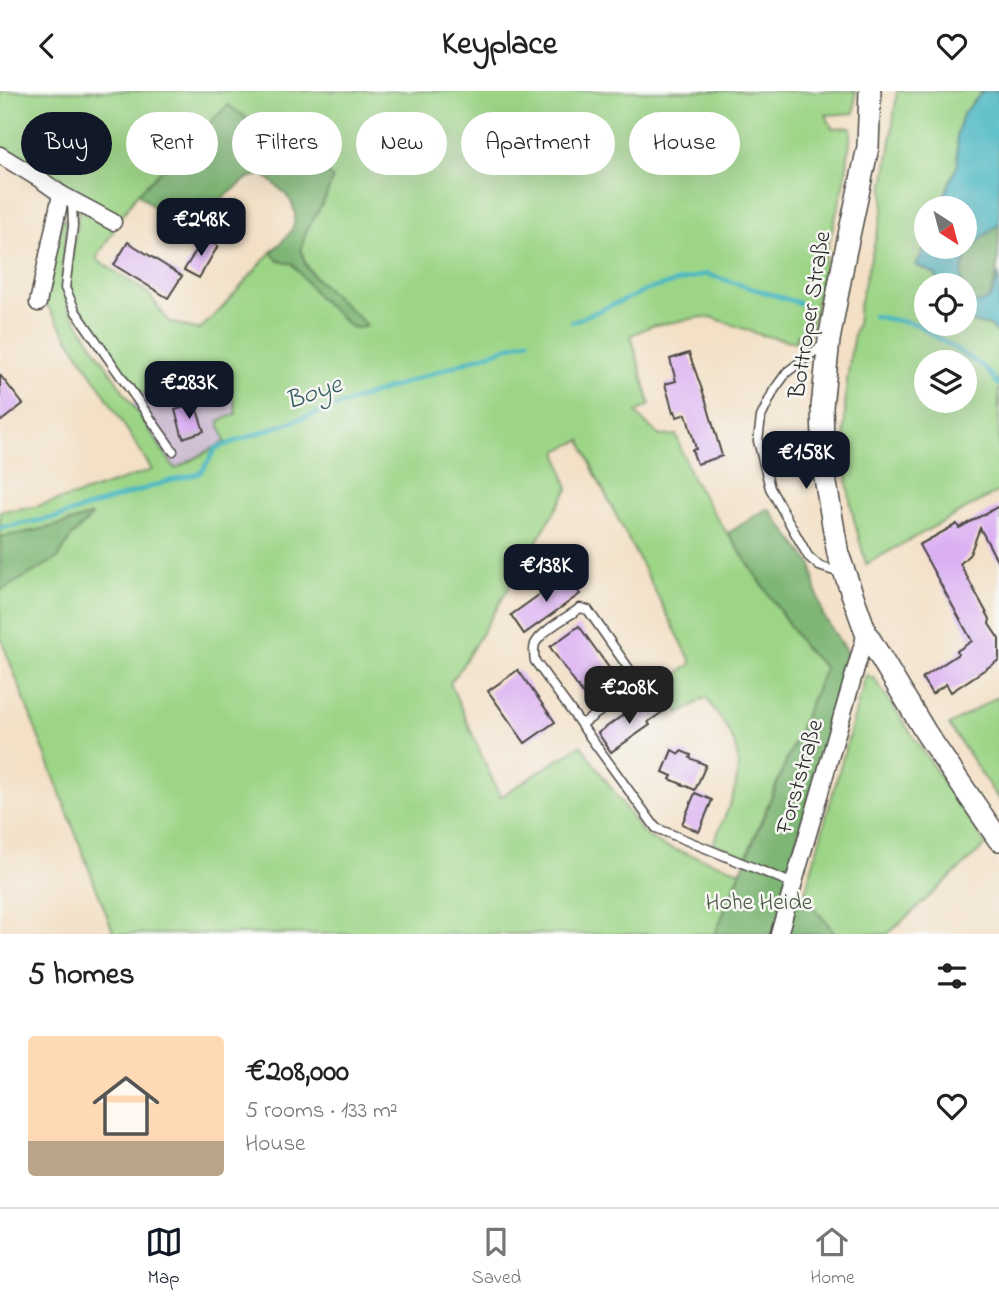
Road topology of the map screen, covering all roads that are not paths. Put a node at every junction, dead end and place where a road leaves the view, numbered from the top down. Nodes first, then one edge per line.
1 (870, 91) edge
2 (0, 155) edge
3 (67, 197) junction
4 (113, 222) dead end
5 (38, 303) dead end
6 (829, 340) junction
7 (173, 451) dead end
8 (846, 575) junction
9 (866, 633) junction
10 (581, 725) junction
11 (999, 841) edge
12 (794, 884) junction
13 (779, 934) edge

1 - 6 main road, Bottroper Straße
2 - 3 street
3 - 4 street
3 - 5 street
3 - 7 lane
6 - 8 main road, Bottroper Straße
6 - 8 lane
8 - 9 main road, Bottroper Straße
9 - 11 main road, Bottroper Straße
9 - 12 street, Forststraße
10 - 10 lane
10 - 12 lane
12 - 13 street, Forststraße

